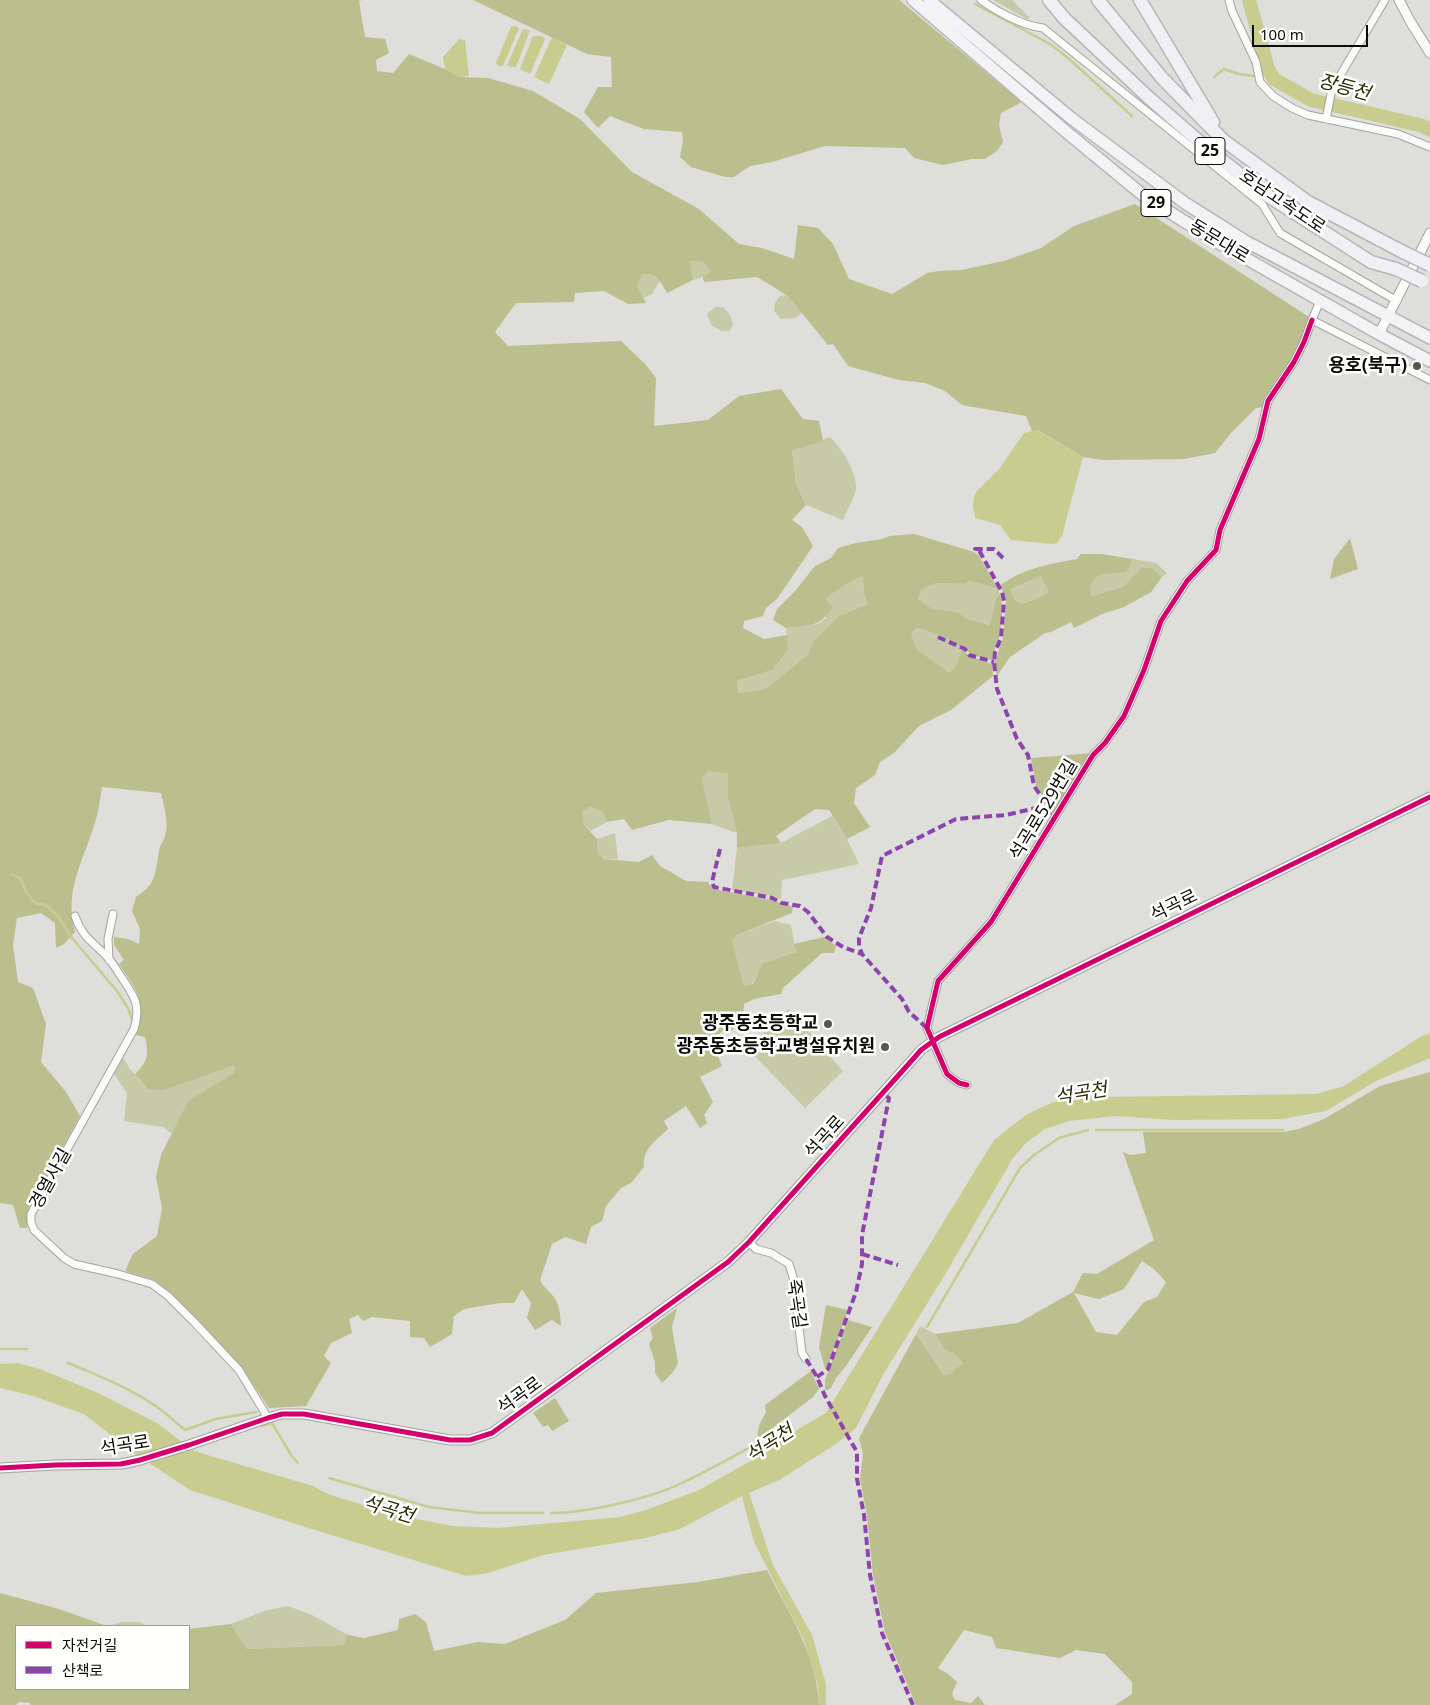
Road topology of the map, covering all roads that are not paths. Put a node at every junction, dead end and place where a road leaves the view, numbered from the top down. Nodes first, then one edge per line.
1 (913, 0) edge
2 (929, 0) edge
3 (981, 0) edge
4 (1044, 0) edge
5 (1049, 0) edge
6 (1098, 0) edge
7 (1140, 0) edge
8 (1229, 0) edge
9 (1385, 0) edge
10 (1399, 0) edge
11 (1430, 53) edge
12 (1144, 93) junction
13 (1326, 117) junction
14 (1223, 140) junction
15 (1430, 147) edge
16 (1430, 233) edge
17 (1430, 265) edge
18 (1426, 283) edge
19 (1320, 301) junction
20 (1396, 301) junction
21 (1389, 315) junction
22 (1312, 320) junction
23 (1379, 334) junction
24 (1430, 338) edge
25 (1430, 361) edge
26 (1430, 380) edge
27 (1430, 797) edge
28 (113, 914) dead end
29 (75, 916) dead end
30 (109, 960) junction
31 (932, 1042) junction
32 (967, 1085) dead end
33 (750, 1242) junction
34 (806, 1359) dead end
35 (268, 1418) junction
36 (0, 1468) edge

1 - 19 main road, 동문대로 / 29
2 - 21 main road, 동문대로 / 29
3 - 20 street
4 - 12 highway, 호남고속도로
5 - 12 highway, 호남고속도로 / 25
6 - 14 highway, 호남고속도로 / 25
7 - 14 highway, 호남고속도로
8 - 13 street
9 - 13 street
10 - 11 street
12 - 18 highway, 호남고속도로 / 25, bridge
13 - 15 street
14 - 17 highway, 호남고속도로 / 25, bridge
16 - 20 street
19 - 22 street, 석곡로529번길
19 - 23 main road, 동문대로 / 29
20 - 21 street
21 - 23 street
21 - 24 main road, 동문대로 / 29
22 - 26 street
22 - 31 street, 석곡로529번길
23 - 25 main road, 동문대로 / 29
27 - 31 street, 석곡로
28 - 30 street
29 - 30 street, 경열사길
30 - 35 street, 경열사길
31 - 32 street
31 - 33 street, 석곡로
33 - 34 street, 죽곡길
33 - 35 street, 석곡로
35 - 36 street, 석곡로

